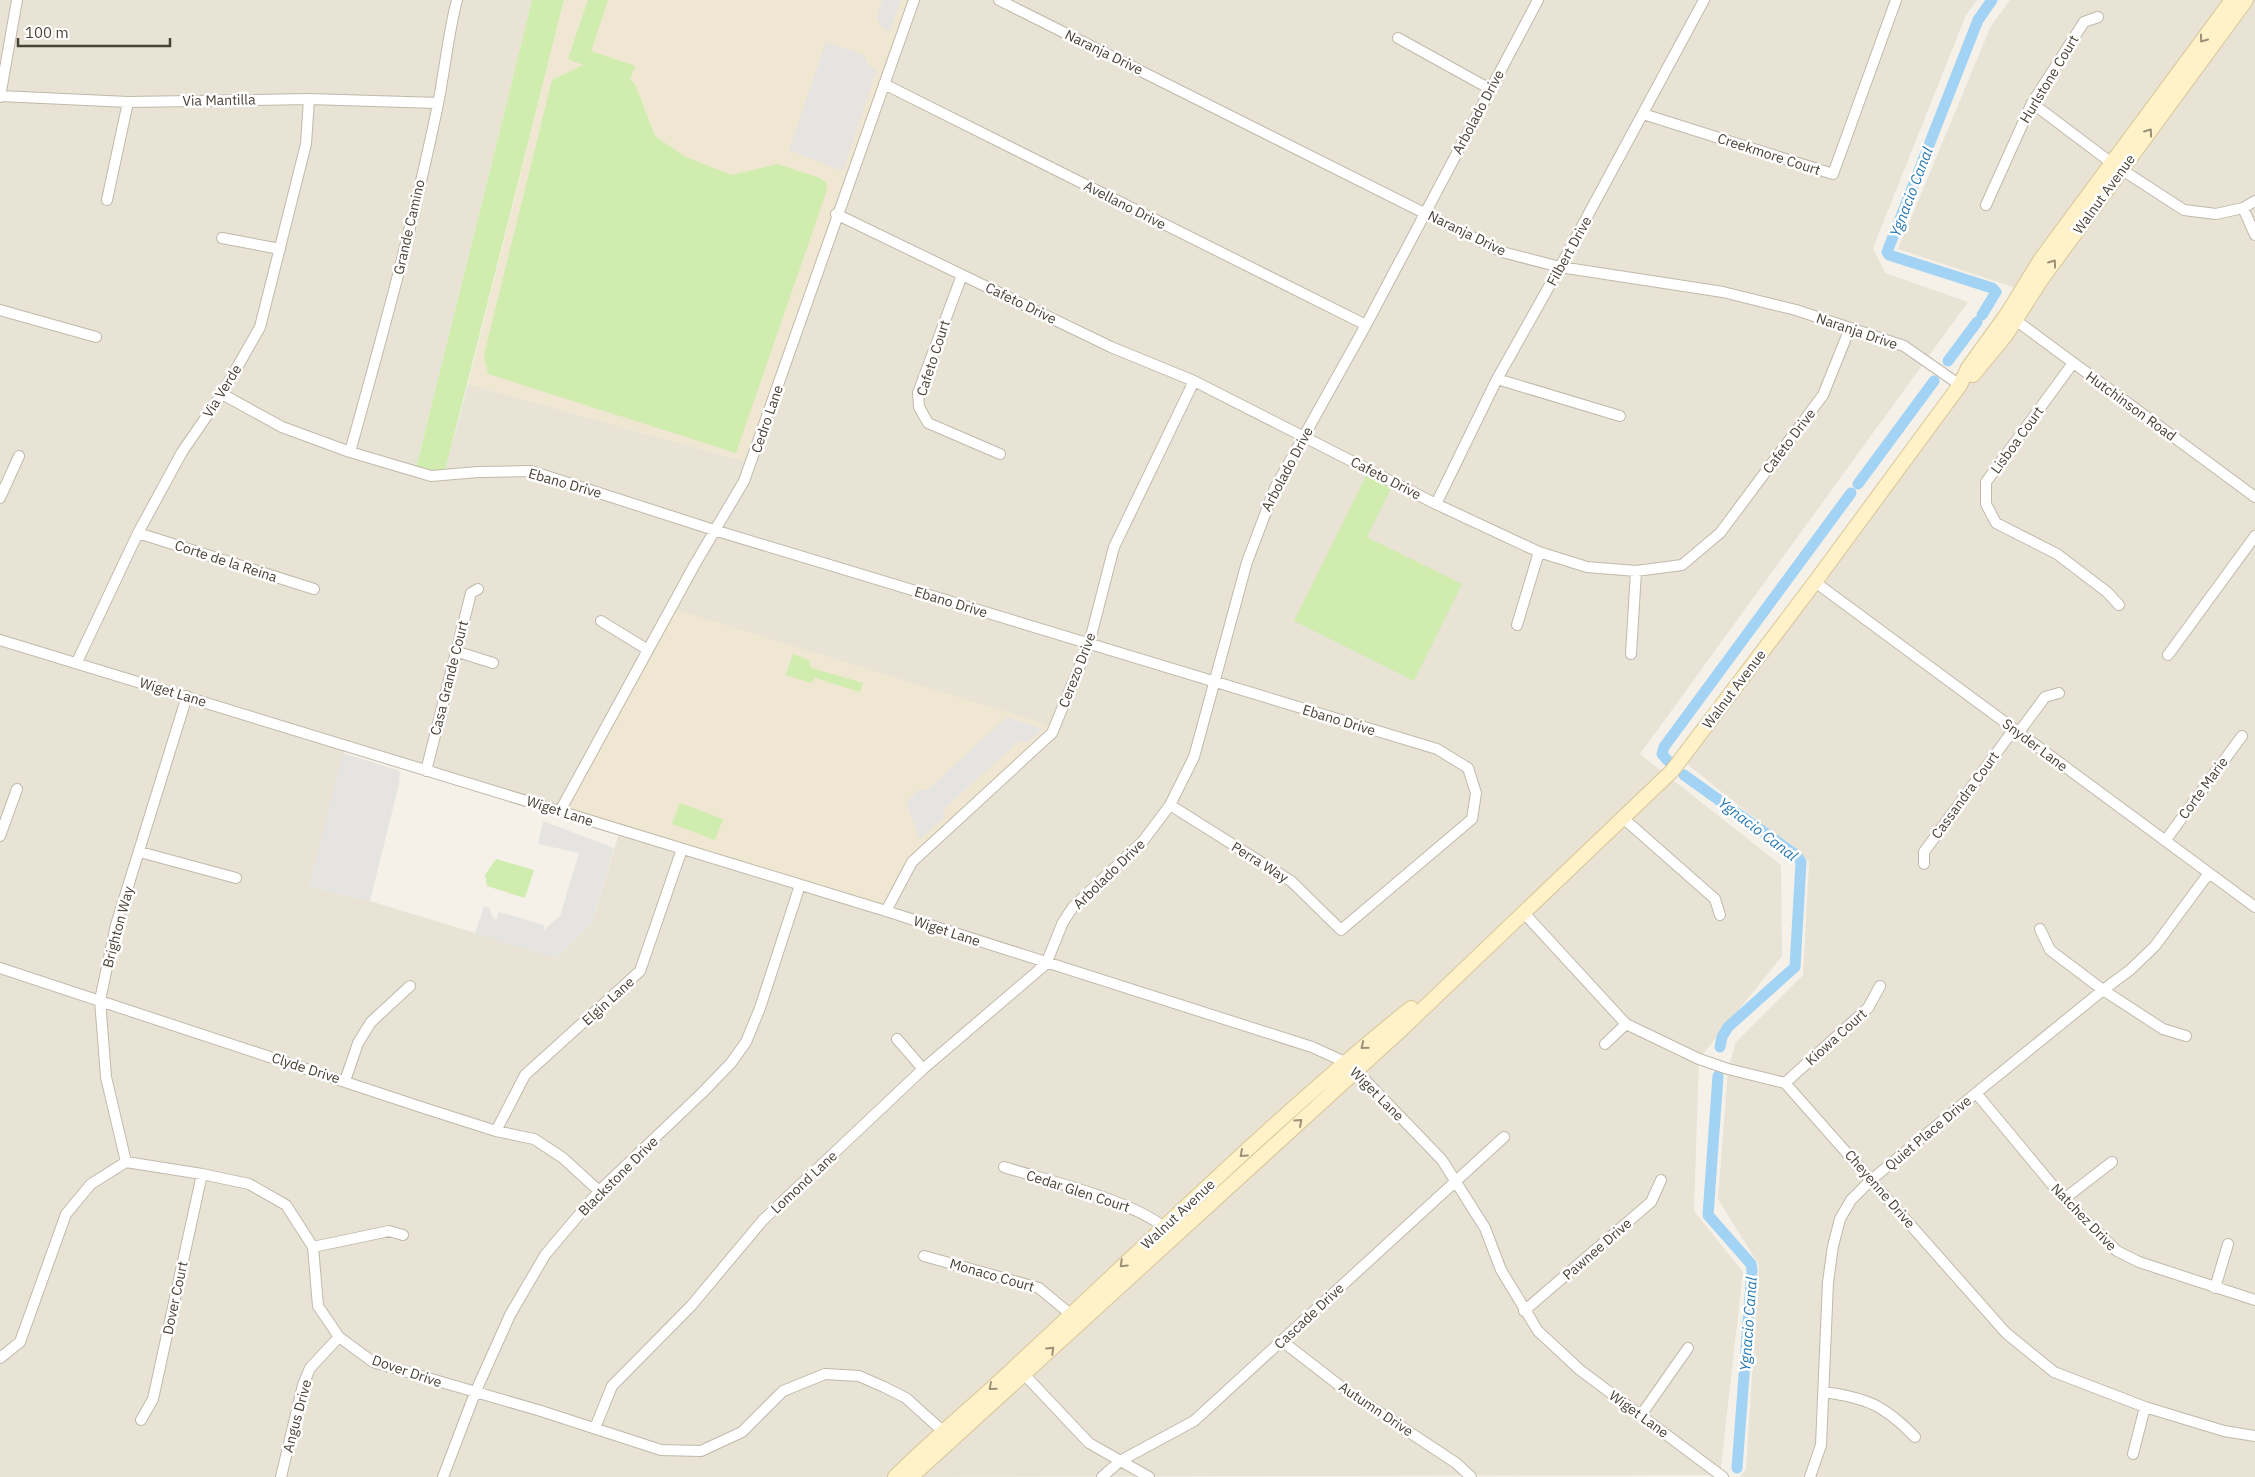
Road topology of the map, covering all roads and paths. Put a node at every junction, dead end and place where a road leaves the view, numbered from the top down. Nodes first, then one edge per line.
1 (16, 0) edge
2 (457, 0) edge
3 (914, 0) edge
4 (999, 0) edge
5 (1538, 0) edge
6 (1704, 0) edge
7 (1896, 0) edge
8 (2232, 0) edge
9 (2246, 0) edge
10 (2098, 17) dead end
11 (1398, 38) dead end
12 (884, 84) junction
13 (1490, 89) junction
14 (0, 97) edge
15 (309, 99) junction
16 (128, 102) junction
17 (438, 103) junction
18 (2032, 103) junction
19 (1643, 114) junction
20 (2117, 167) junction
21 (107, 200) dead end
22 (2255, 201) edge
23 (1986, 205) dead end
24 (2243, 208) junction
25 (1425, 212) junction
26 (836, 214) junction
27 (2255, 235) edge
28 (222, 238) dead end
29 (280, 249) junction
30 (1560, 267) junction
31 (962, 275) junction
32 (0, 310) edge
33 (2011, 317) junction
34 (1366, 325) junction
35 (1850, 328) junction
36 (96, 337) dead end
37 (2072, 363) junction
38 (1497, 379) junction
39 (1194, 381) junction
40 (1960, 385) junction
41 (222, 394) junction
42 (1620, 416) dead end
43 (1304, 438) junction
44 (350, 452) junction
45 (1000, 454) dead end
46 (19, 456) dead end
47 (2255, 497) edge
48 (0, 498) edge
49 (1436, 504) junction
50 (714, 530) junction
51 (138, 534) junction
52 (2255, 536) edge
53 (1540, 552) junction
54 (1636, 571) junction
55 (1815, 582) junction
56 (314, 589) dead end
57 (478, 589) dead end
58 (2119, 606) dead end
59 (601, 621) dead end
60 (1517, 624) dead end
61 (0, 640) edge
62 (1089, 644) junction
63 (648, 650) junction
64 (455, 651) junction
65 (1631, 654) dead end
66 (2168, 655) dead end
67 (78, 662) junction
68 (493, 663) dead end
69 (1216, 683) junction
70 (2059, 693) dead end
71 (187, 696) junction
72 (2016, 731) junction
73 (2242, 736) dead end
74 (426, 770) junction
75 (17, 789) dead end
76 (1170, 805) junction
77 (560, 811) junction
78 (1624, 818) junction
79 (0, 836) edge
80 (2165, 841) junction
81 (682, 849) junction
82 (140, 852) junction
83 (1924, 864) dead end
84 (2209, 873) junction
85 (236, 878) dead end
86 (800, 885) junction
87 (2255, 907) edge
88 (886, 911) junction
89 (1523, 912) junction
90 (1720, 915) dead end
91 (2040, 929) dead end
92 (1342, 930) joint
93 (1046, 964) junction
94 (0, 968) edge
95 (410, 986) dead end
96 (1880, 986) dead end
97 (2103, 990) junction
98 (100, 1000) junction
99 (1626, 1024) junction
100 (2186, 1036) dead end
101 (897, 1039) dead end
102 (1605, 1044) dead end
103 (1350, 1066) junction
104 (923, 1069) junction
105 (344, 1080) junction
106 (1785, 1083) junction
107 (1976, 1093) junction
108 (496, 1130) junction
109 (1504, 1137) dead end
110 (126, 1162) junction
111 (2112, 1162) dead end
112 (1004, 1167) dead end
113 (202, 1174) junction
114 (1456, 1180) junction
115 (1661, 1180) dead end
116 (1871, 1180) junction
117 (599, 1191) junction
118 (2064, 1199) junction
119 (1168, 1231) junction
120 (403, 1235) dead end
121 (2228, 1244) dead end
122 (313, 1246) junction
123 (924, 1256) dead end
124 (2215, 1288) junction
125 (2255, 1300) edge
126 (1524, 1312) junction
127 (1075, 1318) junction
128 (339, 1337) junction
129 (1282, 1341) junction
130 (1688, 1348) dead end
131 (0, 1358) edge
132 (1020, 1371) junction
133 (1824, 1392) junction
134 (475, 1393) junction
135 (2145, 1407) junction
136 (1641, 1415) junction
137 (141, 1420) dead end
138 (595, 1428) junction
139 (947, 1435) junction
140 (2255, 1436) edge
141 (1915, 1437) dead end
142 (2133, 1454) dead end
143 (1120, 1461) junction
144 (281, 1477) edge
145 (443, 1477) edge
146 (895, 1477) edge
147 (911, 1477) edge
148 (1102, 1477) edge
149 (1149, 1477) edge
150 (1471, 1477) edge
151 (1723, 1477) edge
152 (1810, 1477) edge

1 - 14 street
2 - 17 street, Grande Camino
3 - 12 street, Cedro Lane
4 - 25 street, Naranja Drive
5 - 13 street, Arbolado Drive
6 - 19 street, Filbert Drive
7 - 19 street, Creekmore Court
8 -> 20 street, Walnut Avenue
20 -> 9 street, Walnut Avenue
10 - 18 street, Hurlstone Court
11 - 13 street
12 - 26 street, Cedro Lane
12 - 34 street, Avellano Drive
13 - 25 street, Arbolado Drive
14 - 16 street, Via Mantilla
15 - 16 street, Via Mantilla
15 - 17 street, Via Mantilla
15 - 29 street, Via Verde
16 - 21 street
17 - 44 street, Grande Camino
18 - 20 street
18 - 23 street, Hurlstone Court
19 - 30 street, Filbert Drive
20 - 24 street
20 - 33 street, Walnut Avenue
22 - 24 street
24 - 27 street
25 - 30 street, Naranja Drive
25 - 34 street, Arbolado Drive
26 - 31 street, Cafeto Drive
26 - 50 street, Cedro Lane
28 - 29 street
29 - 41 street, Via Verde
30 - 35 street, Naranja Drive
30 - 38 street, Filbert Drive
31 - 39 street, Cafeto Drive
31 - 45 street, Cafeto Court
32 - 36 street
33 - 37 street, Hutchinson Road
33 - 40 street, Walnut Avenue
34 - 43 street, Arbolado Drive
35 - 40 street, Naranja Drive
35 - 54 street, Cafeto Drive
37 - 47 street, Hutchinson Road
37 - 58 street, Lisboa Court
38 - 42 street
38 - 49 street, Filbert Drive
39 - 43 street, Cafeto Drive
39 - 62 street, Cerezo Drive
40 - 55 street, Walnut Avenue
41 - 44 street, Ebano Drive
41 - 51 street, Via Verde
43 - 49 street, Cafeto Drive
43 - 69 street, Arbolado Drive
44 - 50 street, Ebano Drive
46 - 48 street
49 - 53 street, Cafeto Drive
50 - 62 street, Ebano Drive
50 - 63 street, Cedro Lane
51 - 56 street, Corte de la Reina
51 - 67 street, Via Verde
52 - 66 street
53 - 54 street, Cafeto Drive
53 - 60 street
54 - 65 street
55 - 72 street, Snyder Lane
55 - 78 street, Walnut Avenue
57 - 64 street, Casa Grande Court
59 - 63 street
61 - 67 street, Wiget Lane
62 - 69 street, Ebano Drive
62 - 88 street, Cerezo Drive
63 - 77 street, Cedro Lane
64 - 68 street
64 - 74 street, Casa Grande Court
67 - 71 street, Wiget Lane
69 - 76 street, Arbolado Drive
69 - 92 street, Ebano Drive
70 - 72 street, Cassandra Court
71 - 74 street, Wiget Lane
71 - 82 street, Brighton Way
72 - 80 street, Snyder Lane
72 - 83 street, Cassandra Court
73 - 80 street, Corte Marie
74 - 77 street, Wiget Lane
75 - 79 street
76 - 92 street, Perra Way
76 - 93 street, Arbolado Drive
77 - 81 street, Wiget Lane
78 - 89 street, Walnut Avenue
78 - 90 street
80 - 84 street, Snyder Lane
81 - 86 street, Wiget Lane
81 - 108 street, Elgin Lane
82 - 85 street
82 - 98 street, Brighton Way
84 - 87 street, Snyder Lane
84 - 97 street, Quiet Place Drive
86 - 88 street, Wiget Lane
86 - 117 street, Blackstone Drive
88 - 93 street, Wiget Lane
89 - 99 street
89 - 103 street, Walnut Avenue
91 - 97 street
93 - 103 street, Wiget Lane
93 - 104 street, Lomond Lane
94 - 98 street, Clyde Drive
95 - 105 street
96 - 106 street, Kiowa Court
97 - 100 street
97 - 107 street, Quiet Place Drive
98 - 105 street, Clyde Drive
98 - 110 street, Brighton Way
99 - 102 street
99 - 106 street
101 - 104 street
103 - 114 street, Wiget Lane
103 - 119 street, Walnut Avenue
104 - 138 street, Lomond Lane
105 - 108 street, Clyde Drive
106 - 116 street, Cheyenne Drive
107 - 116 street, Quiet Place Drive
107 - 118 street, Natchez Drive
108 - 117 street, Clyde Drive
109 - 114 street, Cascade Drive
110 - 113 street, Dover Drive
110 - 131 street
111 - 118 street
112 - 119 street, Cedar Glen Court
113 - 122 street, Dover Drive
113 - 137 street, Dover Court
114 - 126 street, Wiget Lane
114 - 129 street, Cascade Drive
115 - 126 street, Pawnee Drive
116 - 133 street, Quiet Place Drive
116 - 135 street, Cheyenne Drive
117 - 134 street, Blackstone Drive
118 - 124 street, Natchez Drive
119 - 127 street, Walnut Avenue
120 - 122 street
121 - 124 street
122 - 128 street, Dover Drive
123 - 127 street, Monaco Court
124 - 125 street, Natchez Drive
126 - 136 street, Wiget Lane
127 - 132 street, Walnut Avenue
128 - 134 street, Dover Drive
128 - 144 street, Angus Drive
129 - 143 street, Cascade Drive
129 - 150 street, Autumn Drive
130 - 136 street
132 - 139 street, Walnut Avenue
132 - 143 street
133 - 141 street
133 - 152 street, Quiet Place Drive
134 - 138 street, Dover Drive
134 - 145 street, Blackstone Drive
135 - 140 street, Cheyenne Drive
135 - 142 street
136 - 151 street, Wiget Lane
138 - 139 street, Dover Drive
139 - 146 street, Walnut Avenue
139 - 147 street, Walnut Avenue
143 - 148 street, Cascade Drive
143 - 149 street

